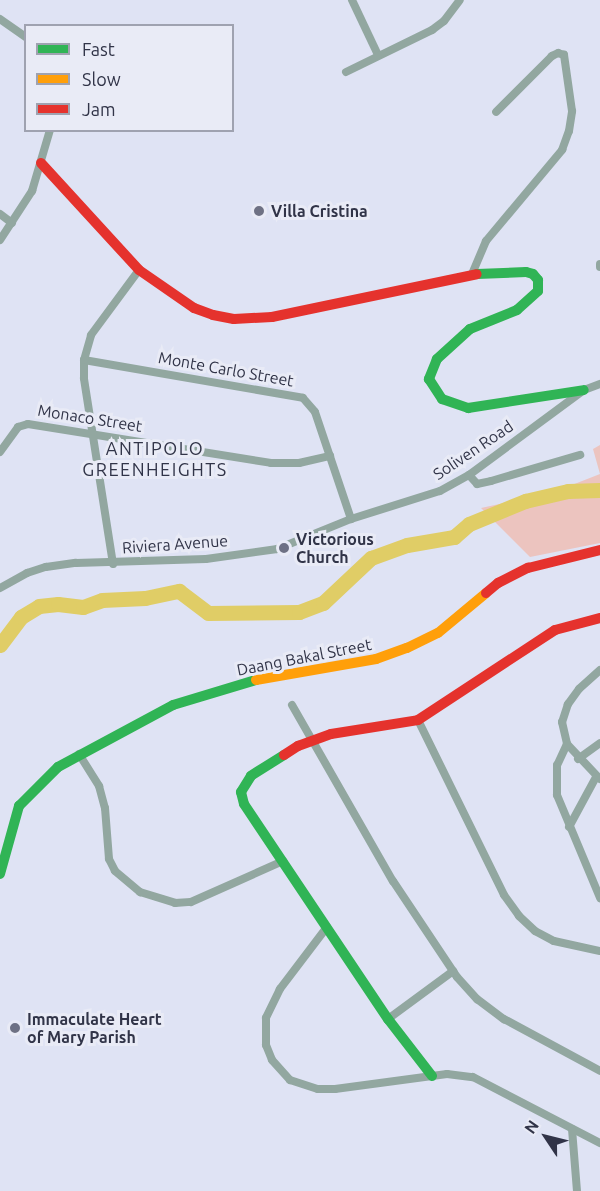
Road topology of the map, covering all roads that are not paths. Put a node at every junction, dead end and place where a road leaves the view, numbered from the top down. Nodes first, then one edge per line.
1 (352, 0) edge
2 (460, 0) edge
3 (0, 19) edge
4 (24, 36) edge
5 (378, 55) junction
6 (346, 72) dead end
7 (496, 112) dead end
8 (49, 132) edge
9 (41, 163) junction
10 (0, 214) edge
11 (12, 223) junction
12 (0, 240) edge
13 (140, 270) junction
14 (472, 274) junction
15 (84, 360) junction
16 (600, 384) edge
17 (584, 390) junction
18 (93, 434) junction
19 (0, 452) edge
20 (580, 455) dead end
21 (330, 456) junction
22 (469, 475) junction
23 (351, 519) junction
24 (600, 550) edge
25 (113, 564) junction
26 (0, 588) edge
27 (600, 618) edge
28 (600, 670) edge
29 (292, 705) dead end
30 (418, 720) junction
31 (312, 739) junction
32 (600, 743) edge
33 (567, 744) junction
34 (79, 754) junction
35 (578, 759) junction
36 (598, 778) edge
37 (569, 827) junction
38 (283, 861) junction
39 (0, 874) edge
40 (600, 898) edge
41 (327, 927) junction
42 (600, 951) edge
43 (453, 971) junction
44 (388, 1019) junction
45 (600, 1071) edge
46 (432, 1076) junction
47 (572, 1129) junction
48 (600, 1143) edge
49 (577, 1191) edge

1 - 5 street
2 - 5 street
3 - 4 street
5 - 6 street
7 - 14 street
8 - 9 street
9 - 11 street
9 - 13 street
10 - 11 street
11 - 12 street
13 - 14 street
13 - 15 street
14 - 17 street
15 - 18 street
15 - 21 street, Monte Carlo Street
16 - 17 street, Soliven Road
17 - 22 street, Soliven Road
18 - 19 street, Monaco Street
18 - 21 street, Monaco Street
18 - 25 street
20 - 22 street
21 - 23 street, Monte Carlo Street
22 - 23 street, Soliven Road
23 - 25 street, Riviera Avenue
24 - 34 street, Daang Bakal Street
25 - 26 street, Riviera Avenue
27 - 30 street
28 - 33 street
29 - 31 street
30 - 31 street
30 - 42 street
31 - 38 street
31 - 43 street
32 - 35 street
33 - 35 street
33 - 37 street
34 - 38 street
34 - 39 street, Daang Bakal Street
35 - 36 street
36 - 37 street
37 - 40 street
38 - 41 street
41 - 44 street
41 - 46 street
43 - 44 street
43 - 45 street
44 - 46 street
46 - 47 street
47 - 48 street
47 - 49 street

